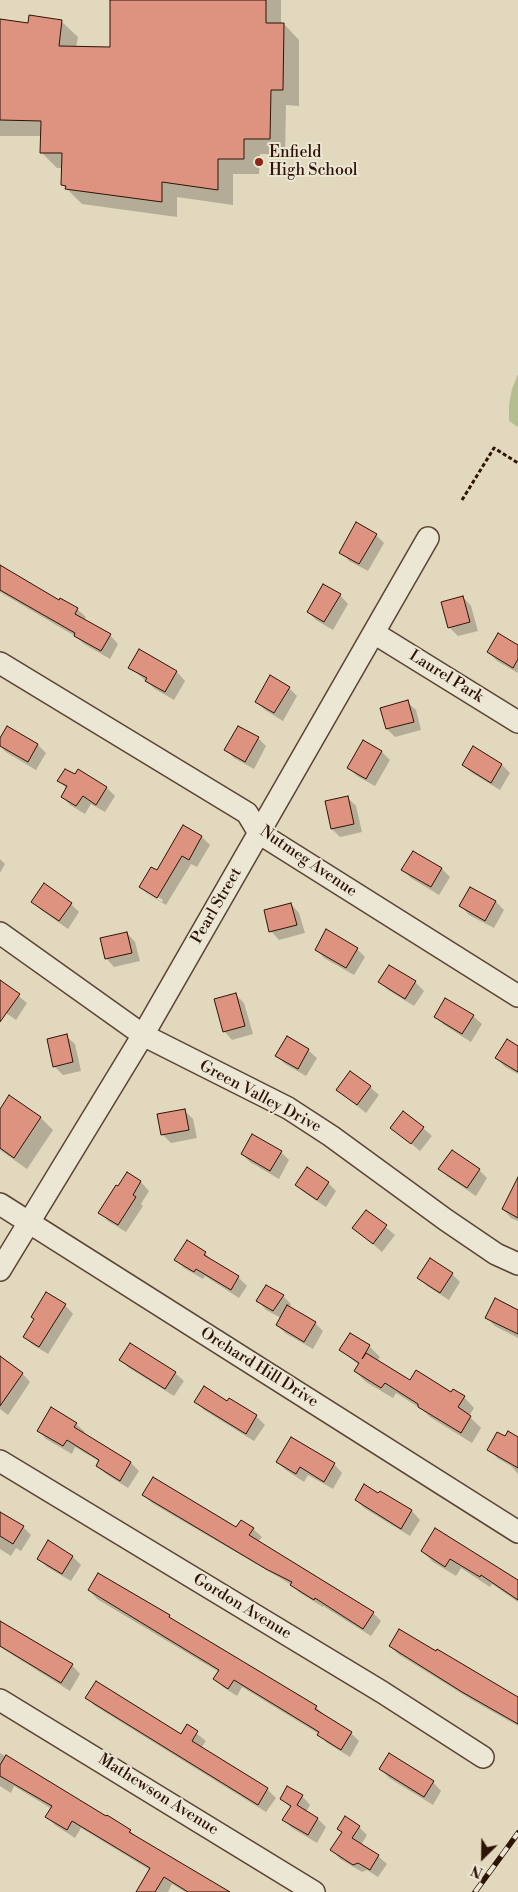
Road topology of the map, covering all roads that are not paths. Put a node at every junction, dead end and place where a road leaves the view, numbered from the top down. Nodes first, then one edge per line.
1 (428, 538) dead end
2 (374, 633) junction
3 (0, 663) edge
4 (518, 722) edge
5 (259, 833) junction
6 (0, 933) edge
7 (518, 996) edge
8 (143, 1035) junction
9 (0, 1204) edge
10 (29, 1222) junction
11 (518, 1264) edge
12 (0, 1270) edge
13 (0, 1461) edge
14 (518, 1532) edge
15 (0, 1700) edge
16 (483, 1757) dead end
17 (314, 1892) edge

1 - 2 street, Pearl Street
2 - 4 street, Laurel Park
2 - 5 street, Pearl Street
3 - 5 street, Nutmeg Avenue
5 - 7 street, Nutmeg Avenue
5 - 8 street, Pearl Street
6 - 8 street, Green Valley Drive
8 - 10 street, Pearl Street
8 - 11 street, Green Valley Drive
9 - 10 street, Orchard Hill Drive
10 - 12 street, Pearl Street
10 - 14 street, Orchard Hill Drive
13 - 16 street, Gordon Avenue
15 - 17 street, Mathewson Avenue

